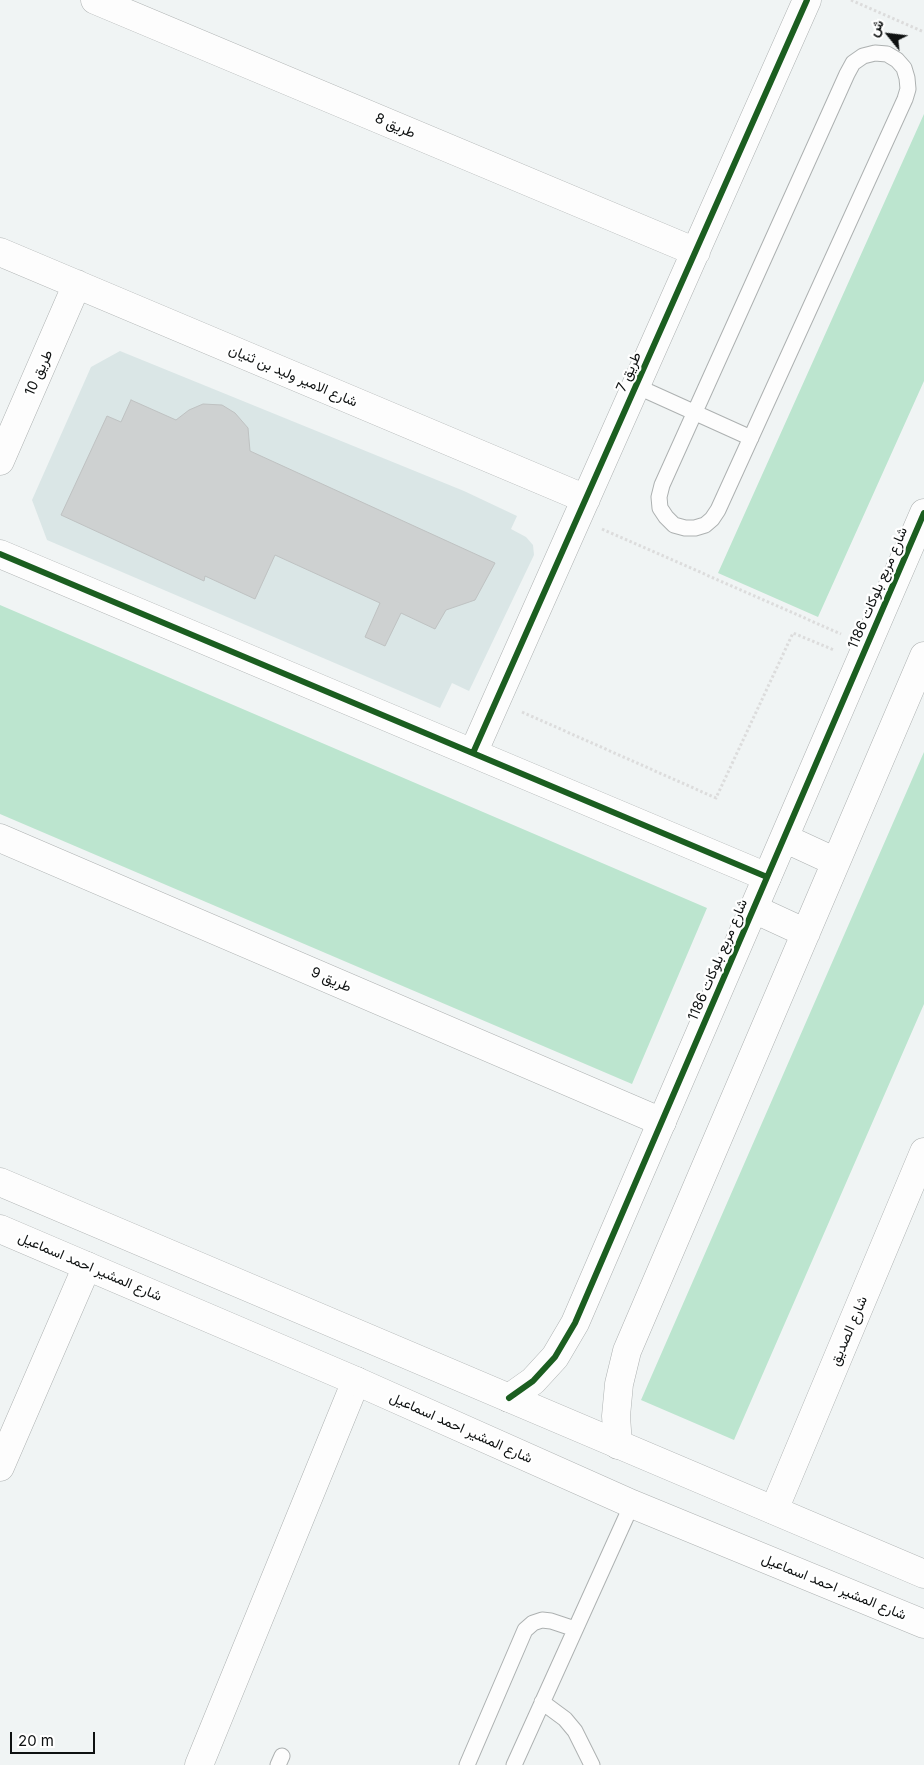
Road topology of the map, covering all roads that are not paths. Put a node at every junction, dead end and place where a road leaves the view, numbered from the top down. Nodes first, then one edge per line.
1 (95, 0) edge
2 (797, 3) edge
3 (0, 252) edge
4 (696, 252) junction
5 (77, 284) junction
6 (636, 386) junction
7 (694, 413) junction
8 (751, 438) junction
9 (0, 461) edge
10 (582, 509) junction
11 (924, 514) edge
12 (0, 554) edge
13 (924, 656) edge
14 (473, 753) junction
15 (0, 838) edge
16 (784, 838) junction
17 (836, 862) junction
18 (767, 877) junction
19 (754, 909) junction
20 (806, 932) junction
21 (662, 1122) junction
22 (924, 1152) edge
23 (0, 1182) edge
24 (916, 1194) edge
25 (0, 1229) edge
26 (86, 1266) junction
27 (356, 1381) junction
28 (509, 1398) junction
29 (618, 1445) junction
30 (0, 1467) edge
31 (632, 1504) junction
32 (774, 1510) junction
33 (924, 1574) edge
34 (924, 1624) edge
35 (575, 1629) junction
36 (542, 1702) junction
37 (199, 1765) edge
38 (466, 1765) edge
39 (514, 1765) edge
40 (592, 1765) edge

1 - 4 street, طريق 8
2 - 4 street, طريق 7
3 - 5 street, شارع الامير وليد بن ثنيان
4 - 6 street, طريق 7
5 - 9 street, طريق 10
5 - 10 street, شارع الامير وليد بن ثنيان
6 - 7 lane
6 - 10 street, طريق 7
7 - 8 lane
7 - 8 lane
7 - 8 lane
10 - 14 street, طريق 7
11 - 16 street, شارع مربع بلوكات 1186
12 - 14 street
13 - 17 street
14 - 18 street
15 - 21 street, طريق 9
16 - 17 street
16 - 18 street, شارع مربع بلوكات 1186
17 - 20 street
18 - 19 street, شارع مربع بلوكات 1186
19 - 20 street
19 - 21 street, شارع مربع بلوكات 1186
20 - 29 street
21 - 28 street, شارع مربع بلوكات 1186
22 - 24 street, شارع الصديق
23 - 28 street
24 - 32 street, شارع الصديق
25 - 26 street, شارع المشير احمد اسماعيل
26 - 27 street, شارع المشير احمد اسماعيل
26 - 30 street
27 - 31 street, شارع المشير احمد اسماعيل
27 - 37 street
28 - 29 street
29 - 32 street
31 - 34 street, شارع المشير احمد اسماعيل
31 - 35 lane
32 - 33 street
35 - 36 lane
35 - 38 lane
36 - 39 lane
36 - 40 lane

